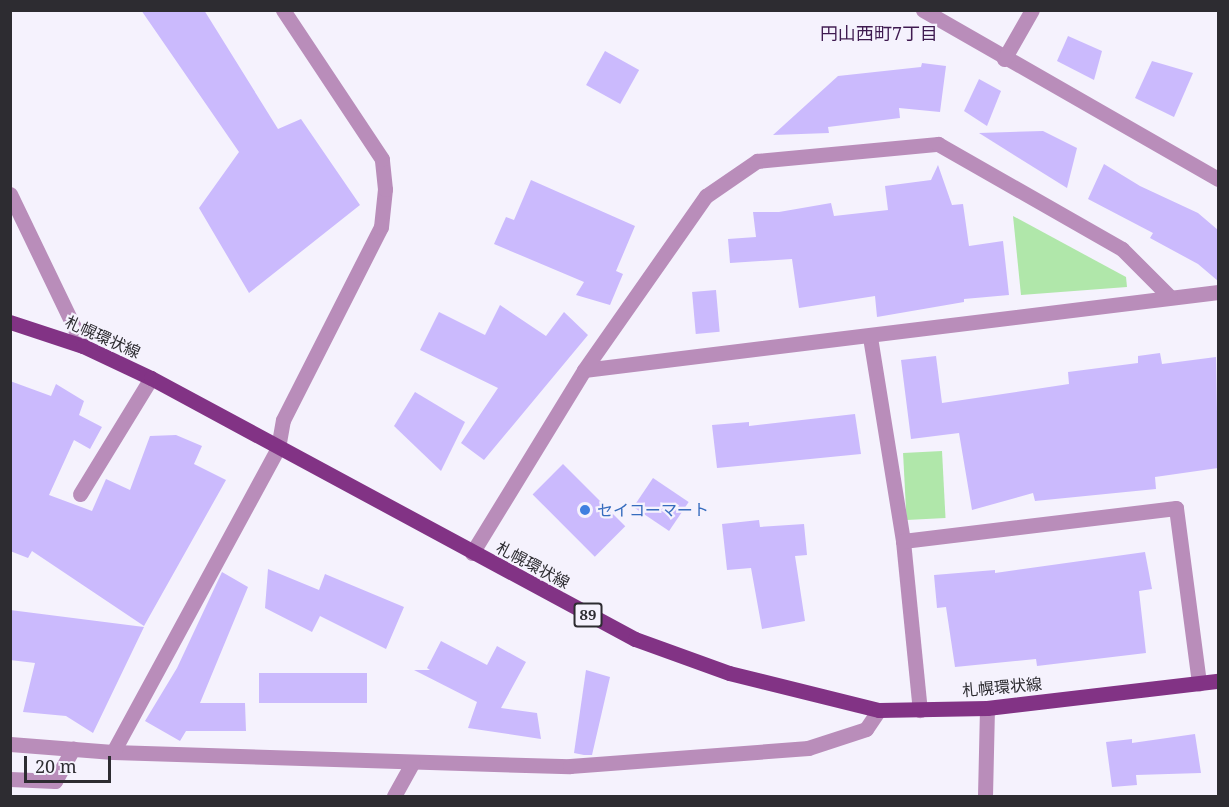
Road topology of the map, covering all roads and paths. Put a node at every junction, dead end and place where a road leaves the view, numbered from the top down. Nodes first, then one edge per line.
1 (283, 10) edge
2 (922, 10) edge
3 (1032, 10) edge
4 (1004, 59) junction
5 (1218, 179) edge
6 (10, 194) edge
7 (1218, 292) edge
8 (1170, 297) junction
9 (10, 322) edge
10 (870, 337) junction
11 (83, 346) junction
12 (584, 370) junction
13 (151, 378) junction
14 (278, 448) junction
15 (80, 494) dead end
16 (903, 541) junction
17 (472, 554) junction
18 (1218, 681) edge
19 (1199, 683) junction
20 (987, 708) junction
21 (879, 710) junction
22 (920, 710) junction
23 (10, 744) edge
24 (73, 749) junction
25 (113, 752) junction
26 (412, 764) junction
27 (10, 779) edge
28 (394, 796) edge
29 (985, 796) edge

1 - 14 street
2 - 4 street
3 - 4 street
4 - 5 street
6 - 11 street
7 - 8 street
8 - 10 street
8 - 12 street
9 - 11 main road, 札幌環状線 / 89
10 - 12 street
10 - 16 street
11 - 13 main road, 札幌環状線 / 89
12 - 17 street
13 - 14 main road, 札幌環状線 / 89
13 - 15 street
14 - 17 main road, 札幌環状線 / 89
14 - 25 street
16 - 19 street
16 - 22 street
17 - 21 main road, 札幌環状線 / 89
18 - 19 main road, 札幌環状線 / 89
19 - 20 main road, 札幌環状線 / 89
20 - 22 main road, 札幌環状線 / 89
20 - 29 street
21 - 22 main road, 札幌環状線 / 89
21 - 26 street
23 - 24 street
24 - 25 street
24 - 27 street
25 - 26 street
26 - 28 street

